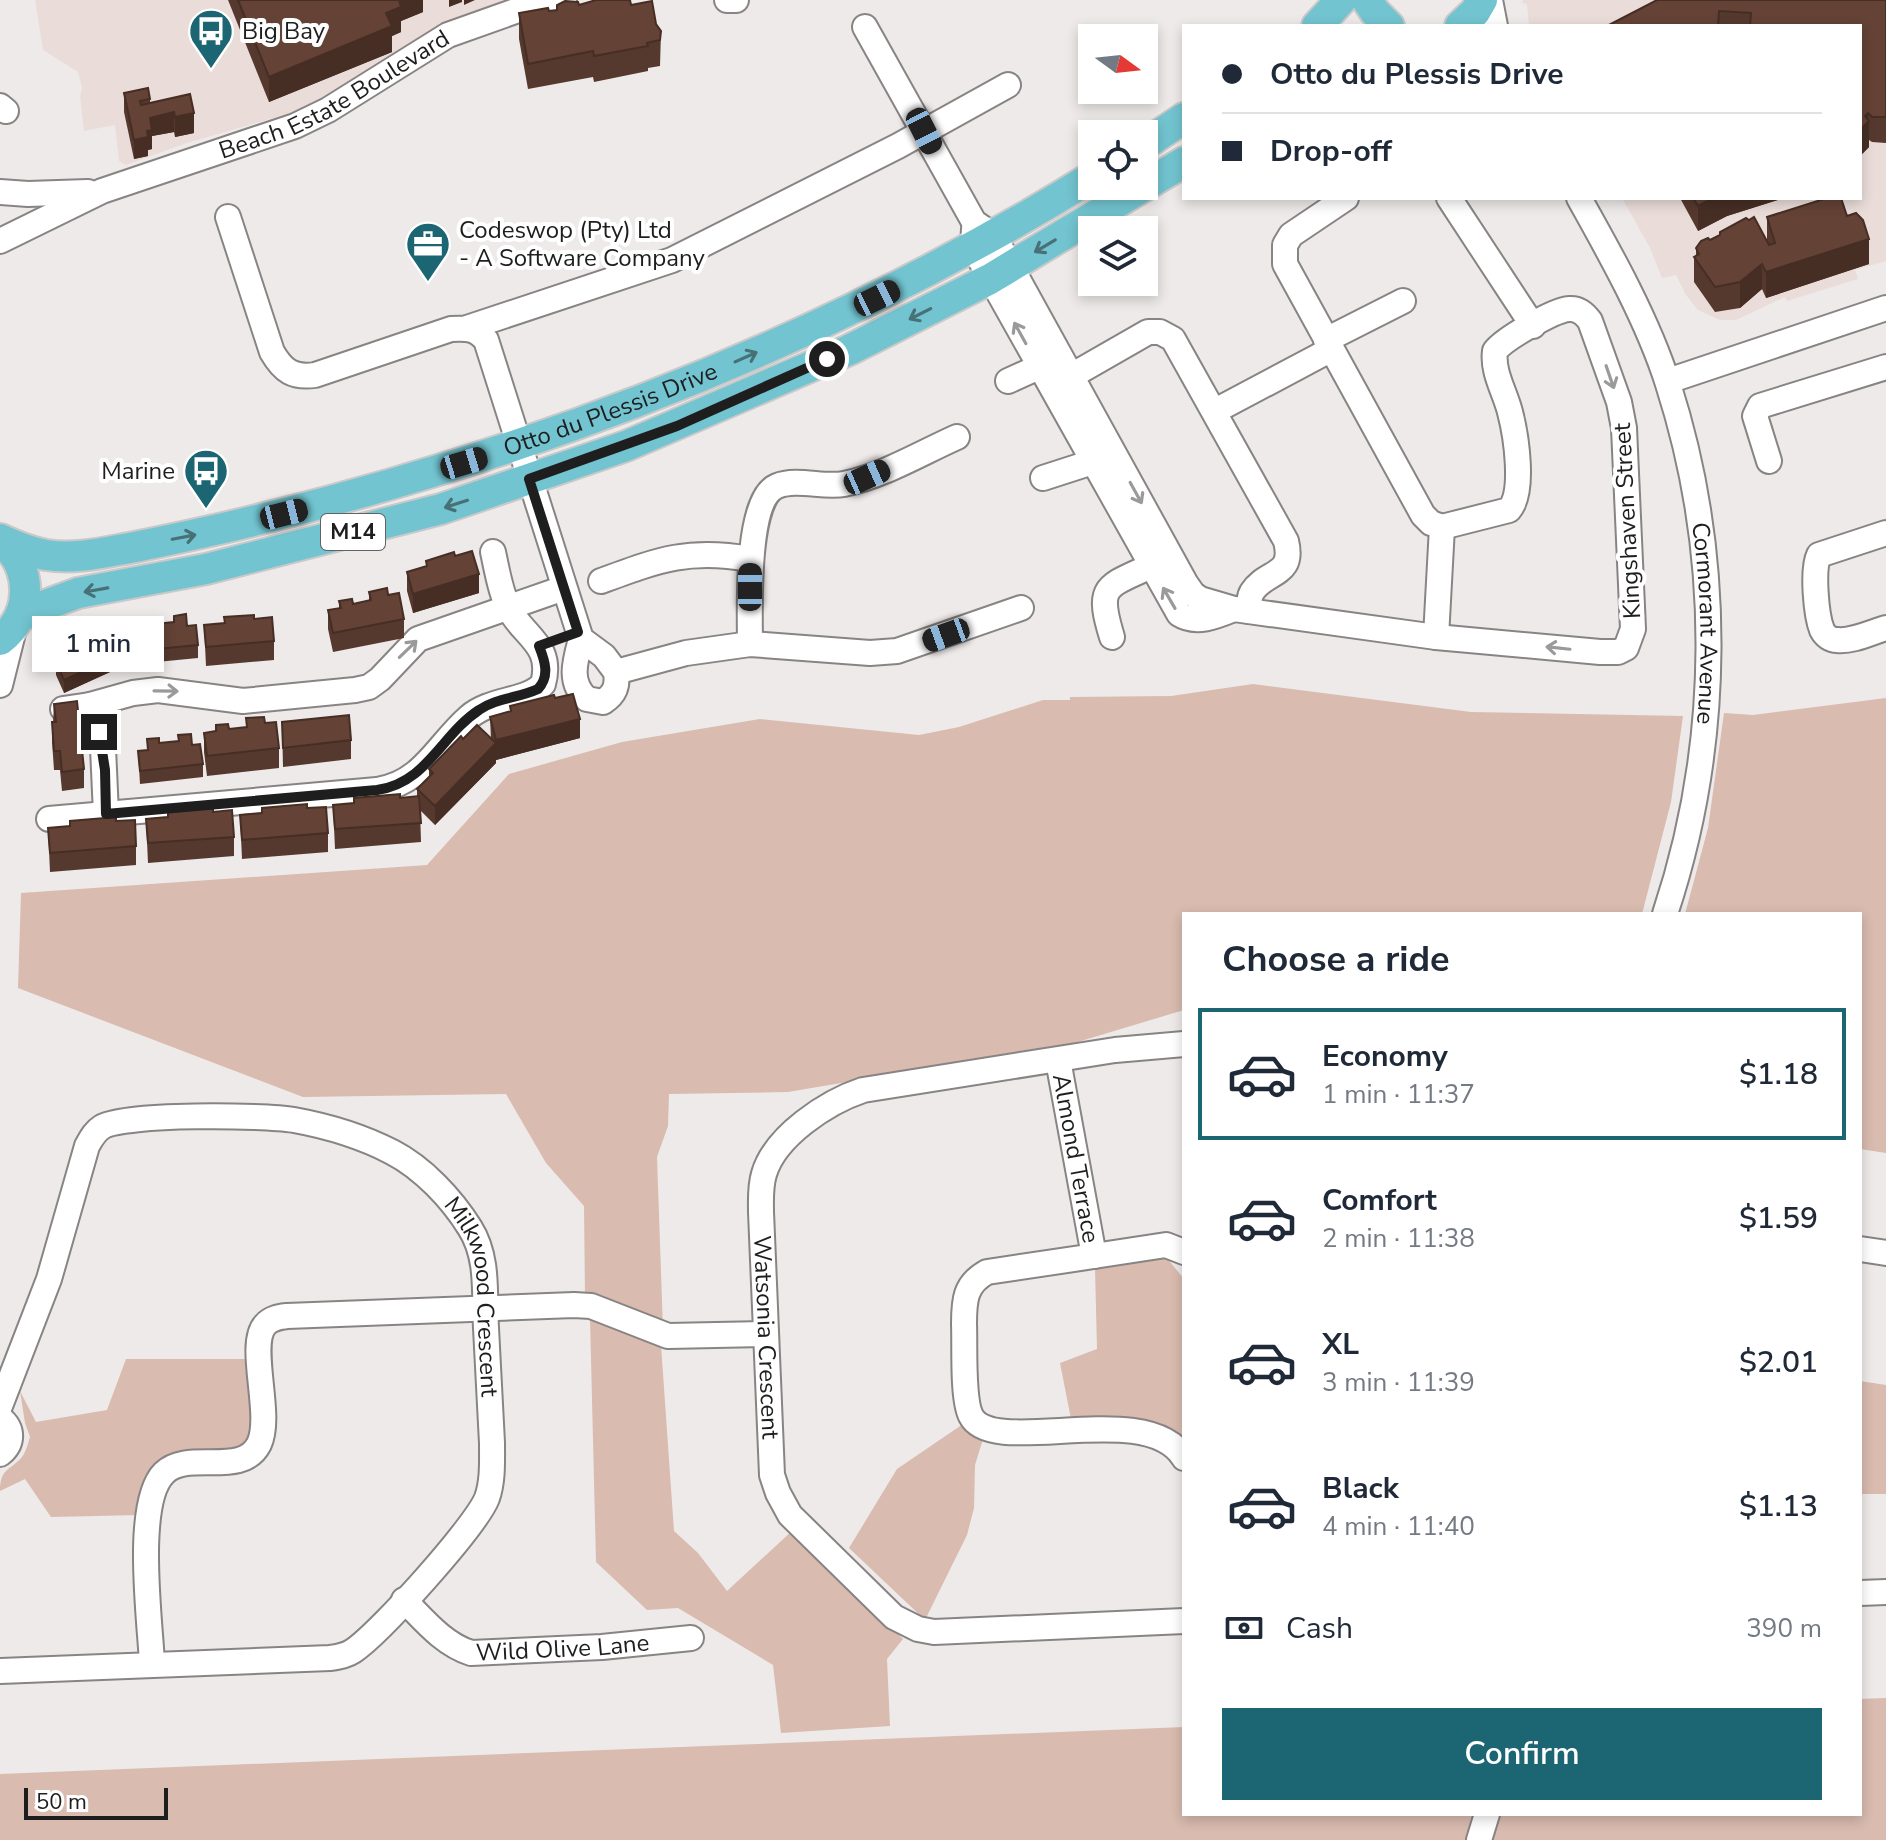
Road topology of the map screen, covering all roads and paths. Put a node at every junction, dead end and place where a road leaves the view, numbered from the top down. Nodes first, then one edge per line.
1 (564, 0) edge
2 (727, 0) edge
3 (736, 0) edge
4 (1341, 0) edge
5 (1367, 0) edge
6 (1482, 0) edge
7 (1490, 0) edge
8 (1319, 24) edge
9 (1387, 24) edge
10 (1462, 24) edge
11 (1495, 24) edge
12 (865, 27) dead end
13 (1008, 85) dead end
14 (1182, 119) edge
15 (924, 131) junction
16 (1158, 136) edge
17 (1182, 163) edge
18 (1078, 184) edge
19 (102, 191) junction
20 (0, 192) edge
21 (1343, 200) edge
22 (1450, 200) edge
23 (1580, 200) edge
24 (228, 217) dead end
25 (980, 235) junction
26 (0, 241) edge
27 (1000, 273) junction
28 (1403, 301) dead end
29 (1884, 317) edge
30 (1533, 326) junction
31 (467, 328) junction
32 (1328, 345) junction
33 (1066, 366) junction
34 (1886, 367) edge
35 (1044, 378) junction
36 (1008, 381) dead end
37 (1668, 381) junction
38 (1215, 411) junction
39 (957, 437) dead end
40 (519, 446) junction
41 (1104, 459) junction
42 (1769, 461) dead end
43 (1043, 478) dead end
44 (529, 479) junction
45 (1442, 527) junction
46 (1886, 533) edge
47 (0, 540) edge
48 (493, 552) dead end
49 (750, 559) junction
50 (1151, 566) junction
51 (601, 581) dead end
52 (564, 588) junction
53 (508, 608) junction
54 (1021, 608) dead end
55 (1242, 610) junction
56 (12, 628) edge
57 (1886, 628) edge
58 (580, 635) junction
59 (1112, 637) dead end
60 (1436, 637) junction
61 (750, 644) junction
62 (539, 646) junction
63 (616, 672) junction
64 (0, 685) edge
65 (90, 705) junction
66 (63, 709) edge
67 (106, 814) junction
68 (49, 819) dead end
69 (1666, 912) edge
70 (1182, 1044) edge
71 (1058, 1060) junction
72 (1862, 1249) edge
73 (1182, 1251) edge
74 (1886, 1253) edge
75 (1094, 1256) junction
76 (485, 1307) junction
77 (765, 1334) junction
78 (3, 1411) edge
79 (0, 1454) edge
80 (1182, 1455) edge
81 (1886, 1592) edge
82 (1862, 1593) edge
83 (404, 1600) junction
84 (1182, 1621) edge
85 (691, 1638) dead end
86 (152, 1663) junction
87 (0, 1671) edge
88 (1486, 1816) edge
89 (1479, 1840) edge

1 - 19 street, Beach Estate Boulevard
2 - 3 street
4 - 8 main road
5 - 9 main road
6 - 10 main road
7 - 11 street
12 - 15 street, Kingshaven Street
13 - 15 street
14 - 16 main road
15 - 25 street, Kingshaven Street
15 - 31 street
17 -> 27 main road, Otto du Plessis Drive / M14
18 - 25 main road, Otto du Plessis Drive / M14
19 - 20 street, Beach Estate Boulevard
19 - 26 street, Beach Estate Boulevard
21 - 32 street
22 - 30 street
23 - 37 street, Cormorant Avenue
24 - 31 street
25 - 27 street, Kingshaven Street
40 -> 25 main road, Otto du Plessis Drive / M14
27 - 33 street, Kingshaven Street
35 -> 27 street, Kingshaven Street
27 -> 44 main road, Otto du Plessis Drive / M14
28 - 32 street
29 - 37 street
30 - 45 street, Kingshaven Street
30 -> 60 street, Kingshaven Street
31 - 40 street
32 - 38 street
32 - 45 street
33 - 35 street
33 - 38 street
33 - 41 street, Kingshaven Street
34 - 42 street
35 - 36 street
35 - 41 street, Kingshaven Street
37 - 69 street, Cormorant Avenue
38 - 55 street
39 - 49 street
40 - 44 street
47 -> 40 main road, Otto du Plessis Drive / M14
41 - 43 street
41 - 50 street, Kingshaven Street
41 -> 55 street, Kingshaven Street
44 - 52 street
44 -> 56 main road, Otto du Plessis Drive / M14
45 - 60 street
46 - 57 street
47 - 56 main road, Otto du Plessis Drive
48 - 53 street
49 - 51 street
49 - 61 street
55 -> 50 street, Kingshaven Street
50 - 59 street
52 - 53 street
52 - 58 street
53 - 62 street
65 -> 53 street
54 - 61 street
55 - 60 street, Kingshaven Street
56 - 64 street
58 - 62 street
58 - 63 street
58 - 63 street
61 - 63 street
62 - 67 street
65 - 66 street
65 - 67 street
67 - 68 street
70 - 71 street, Watsonia Crescent
71 - 75 street, Almond Terrace
71 - 77 street, Watsonia Crescent
72 - 74 street
73 - 75 street, Almond Terrace
75 - 80 street, Almond Terrace
76 - 77 street
76 - 78 street, Milkwood Crescent
76 - 83 street, Milkwood Crescent
76 - 86 street
77 - 84 street, Watsonia Crescent
78 - 79 street, Milkwood Crescent
81 - 82 street
83 - 85 street, Wild Olive Lane
83 - 86 street, Milkwood Crescent
86 - 87 street, Milkwood Crescent
88 - 89 street

